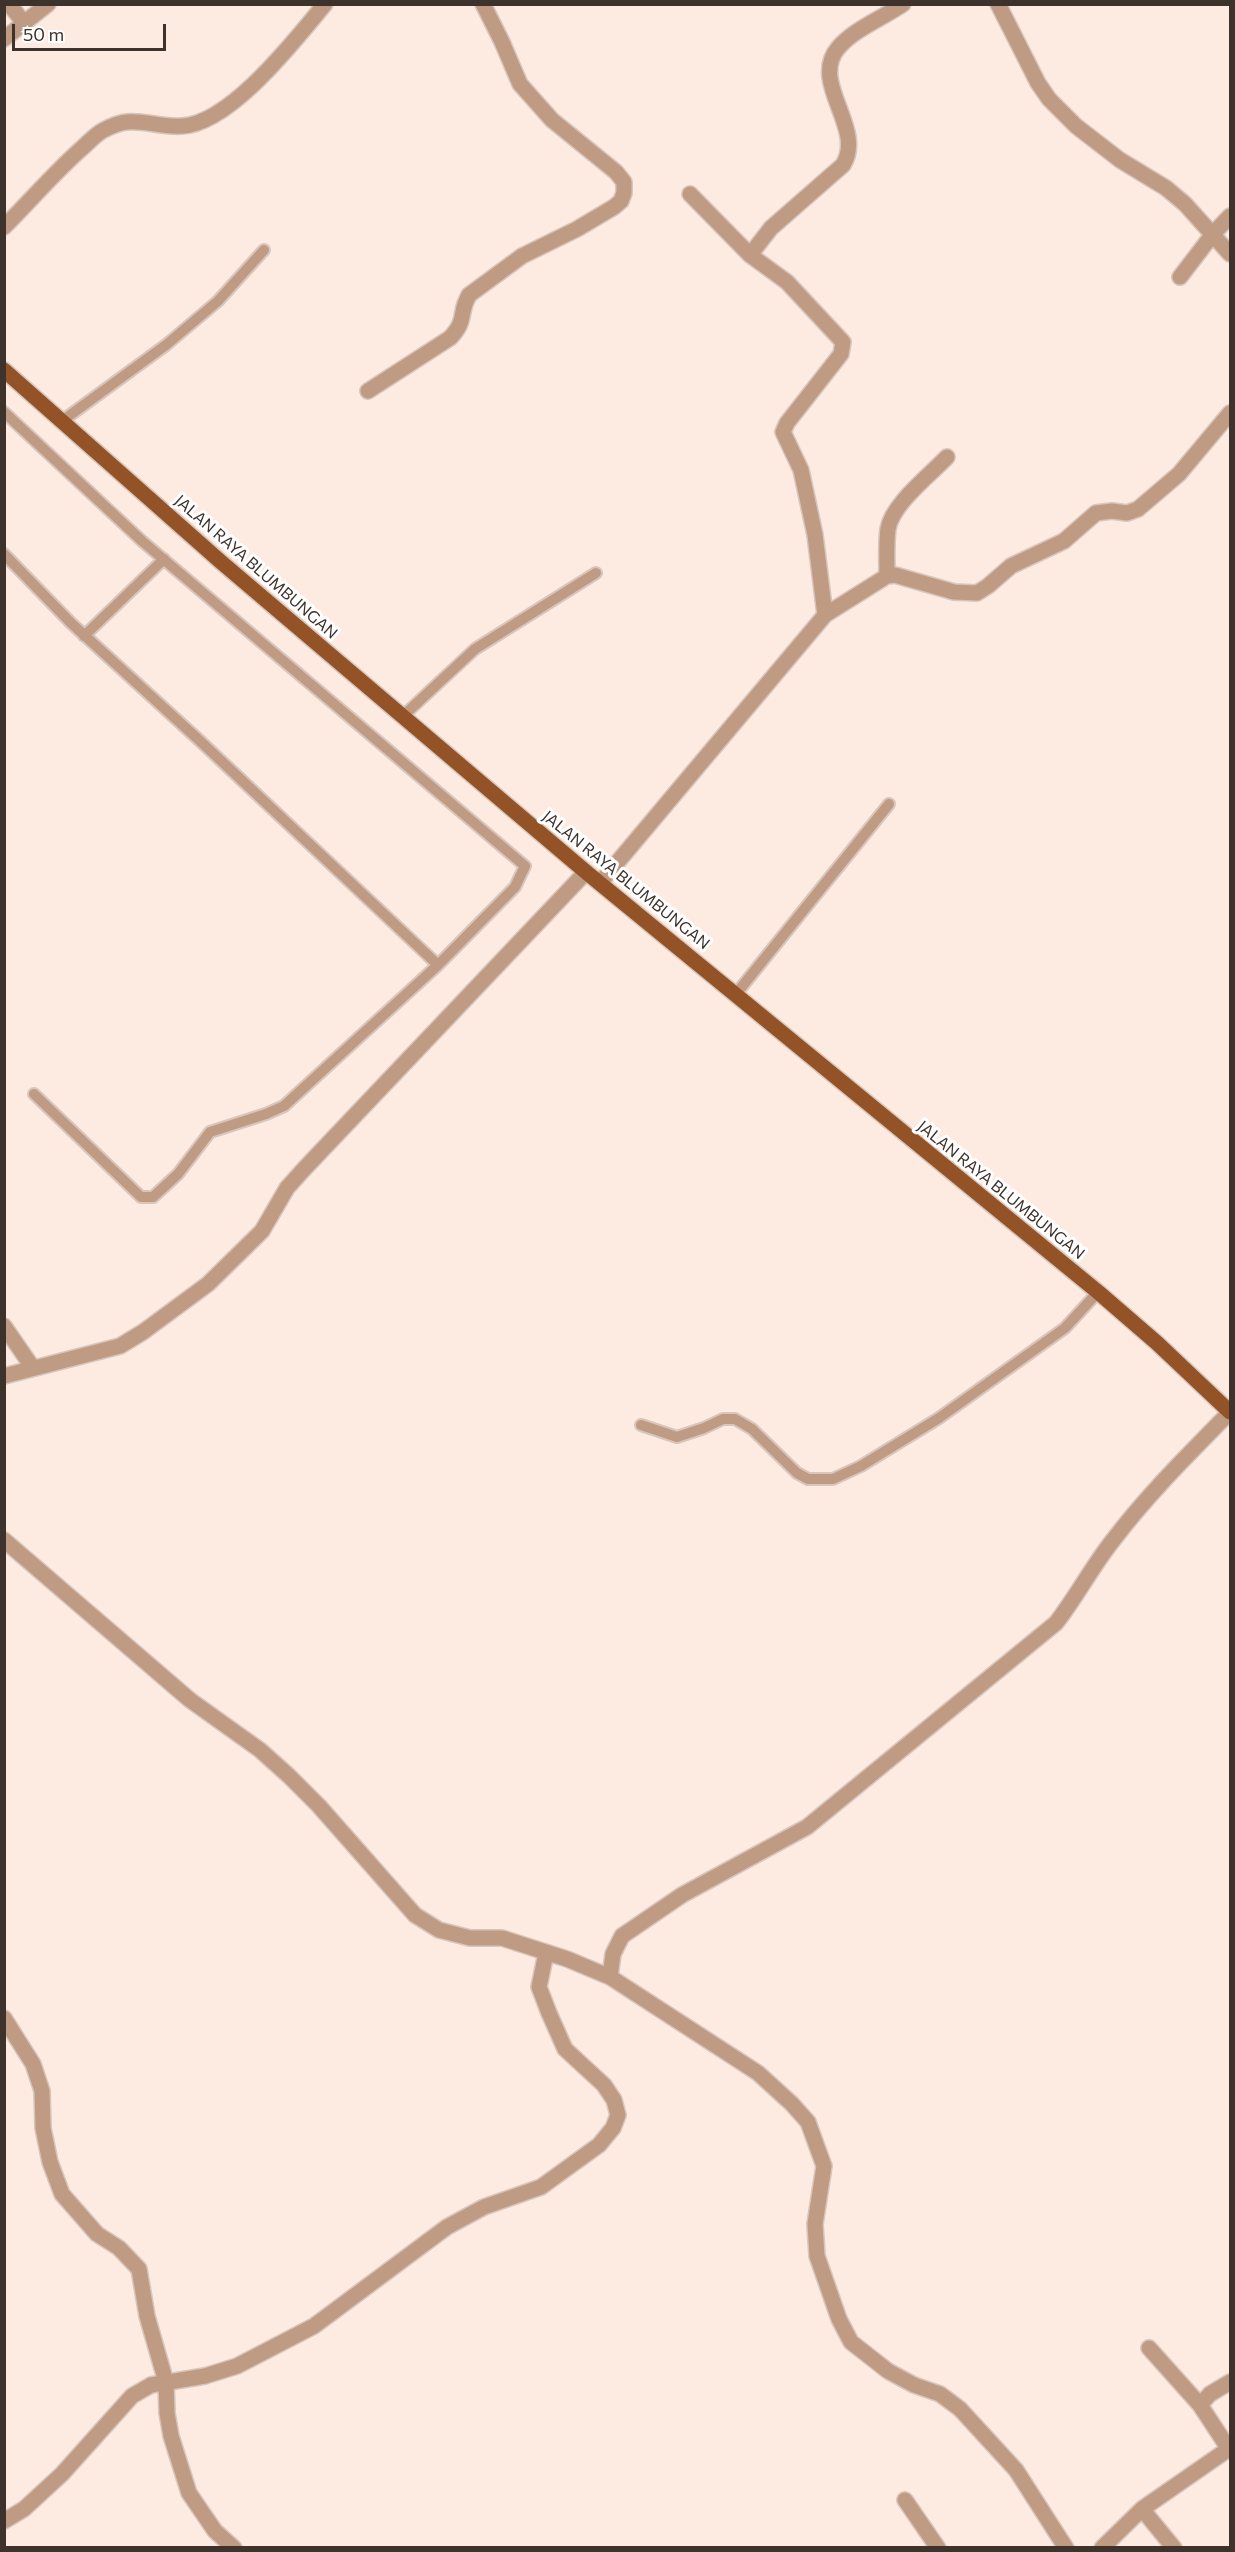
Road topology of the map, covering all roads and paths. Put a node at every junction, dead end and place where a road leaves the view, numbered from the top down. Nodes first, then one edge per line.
1 (9, 4) edge
2 (48, 4) edge
3 (325, 4) edge
4 (483, 4) edge
5 (903, 4) edge
6 (998, 4) edge
7 (25, 24) junction
8 (4, 39) edge
9 (690, 194) dead end
10 (1230, 216) edge
11 (4, 227) edge
12 (1213, 234) junction
13 (264, 250) dead end
14 (1230, 254) edge
15 (750, 255) junction
16 (1180, 277) dead end
17 (4, 370) edge
18 (368, 391) dead end
19 (4, 412) edge
20 (1230, 413) edge
21 (62, 421) junction
22 (947, 457) dead end
23 (4, 554) edge
24 (164, 559) junction
25 (596, 573) dead end
26 (887, 576) junction
27 (825, 615) junction
28 (84, 636) junction
29 (402, 717) junction
30 (889, 804) dead end
31 (585, 872) junction
32 (600, 883) junction
33 (438, 965) junction
34 (736, 994) junction
35 (34, 1094) dead end
36 (1098, 1292) junction
37 (4, 1326) edge
38 (33, 1368) junction
39 (4, 1376) edge
40 (1230, 1412) edge
41 (641, 1425) dead end
42 (4, 1540) edge
43 (546, 1953) junction
44 (610, 1977) junction
45 (4, 2018) edge
46 (1149, 2348) dead end
47 (166, 2382) junction
48 (1230, 2382) edge
49 (1200, 2405) junction
50 (1230, 2448) edge
51 (905, 2499) dead end
52 (1142, 2509) junction
53 (4, 2522) edge
54 (234, 2547) edge
55 (938, 2547) edge
56 (1066, 2547) edge
57 (1102, 2547) edge
58 (1174, 2547) edge

1 - 7 street
2 - 7 street
3 - 11 street
4 - 18 street
5 - 15 street
6 - 12 street
7 - 8 street
9 - 15 street
10 - 12 street
12 - 14 street
12 - 16 street
13 - 21 lane
15 - 27 street
17 - 21 main road, JALAN RAYA BLUMBUNGAN
19 - 24 lane
20 - 26 street
21 - 29 main road, JALAN RAYA BLUMBUNGAN
22 - 26 street
23 - 28 lane
24 - 28 lane
24 - 33 lane
25 - 29 lane
26 - 27 street
27 - 32 street
28 - 33 lane
29 - 31 main road, JALAN RAYA BLUMBUNGAN
30 - 34 lane
31 - 32 main road, JALAN RAYA BLUMBUNGAN
31 - 38 street
32 - 34 main road, JALAN RAYA BLUMBUNGAN
33 - 35 lane
34 - 36 main road, JALAN RAYA BLUMBUNGAN
36 - 40 main road, JALAN RAYA BLUMBUNGAN
36 - 41 lane
37 - 38 street
38 - 39 street
40 - 44 street
42 - 43 street
43 - 44 street
43 - 47 street
44 - 56 street
45 - 47 street
46 - 49 street
47 - 53 street
47 - 54 street
48 - 49 street
49 - 50 street
50 - 52 street
51 - 55 street
52 - 57 street
52 - 58 street

